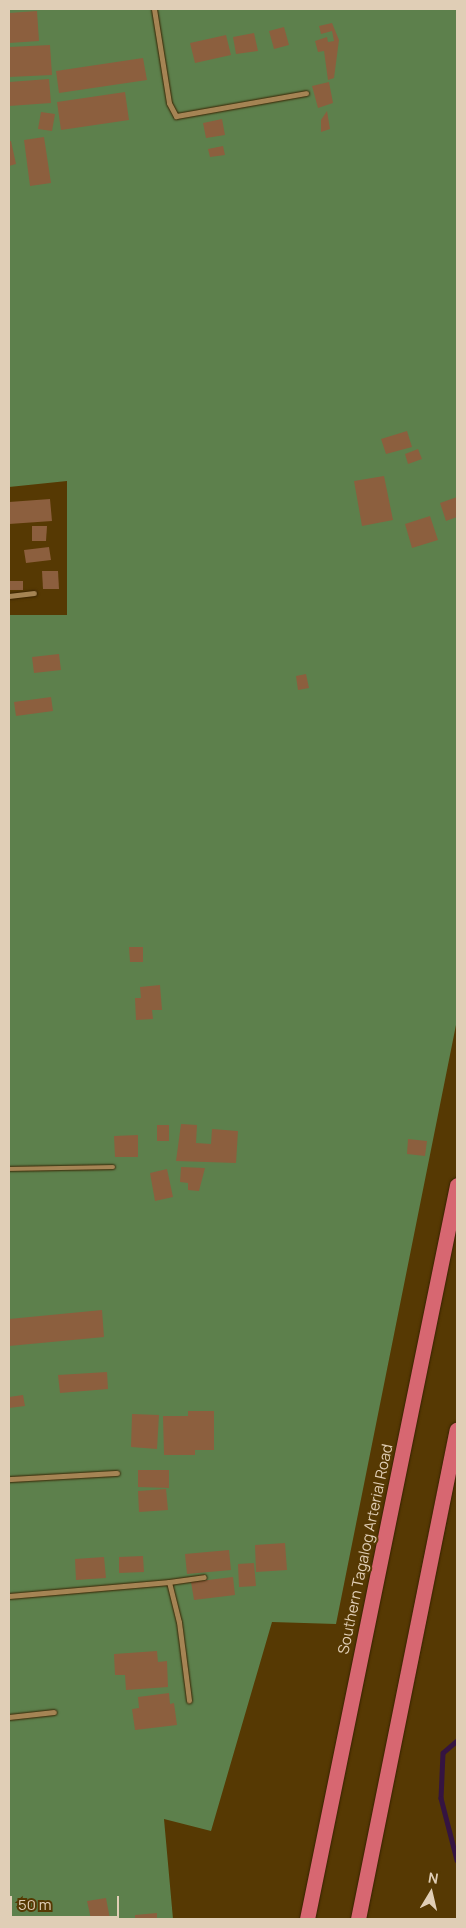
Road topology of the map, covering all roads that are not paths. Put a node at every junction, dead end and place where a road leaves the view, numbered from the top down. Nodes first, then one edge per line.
1 (154, 9) edge
2 (306, 93) dead end
3 (34, 593) dead end
4 (9, 596) edge
5 (113, 1167) dead end
6 (9, 1169) edge
7 (457, 1185) edge
8 (457, 1430) edge
9 (117, 1473) dead end
10 (9, 1479) edge
11 (204, 1577) dead end
12 (169, 1582) junction
13 (9, 1596) edge
14 (190, 1700) dead end
15 (54, 1712) dead end
16 (9, 1717) edge
17 (307, 1919) edge
18 (358, 1919) edge

1 - 2 street
3 - 4 street
5 - 6 lane
7 - 17 highway, Southern Tagalog Arterial Road
8 - 18 highway
9 - 10 street
11 - 12 street
12 - 13 street
12 - 14 street
15 - 16 street

